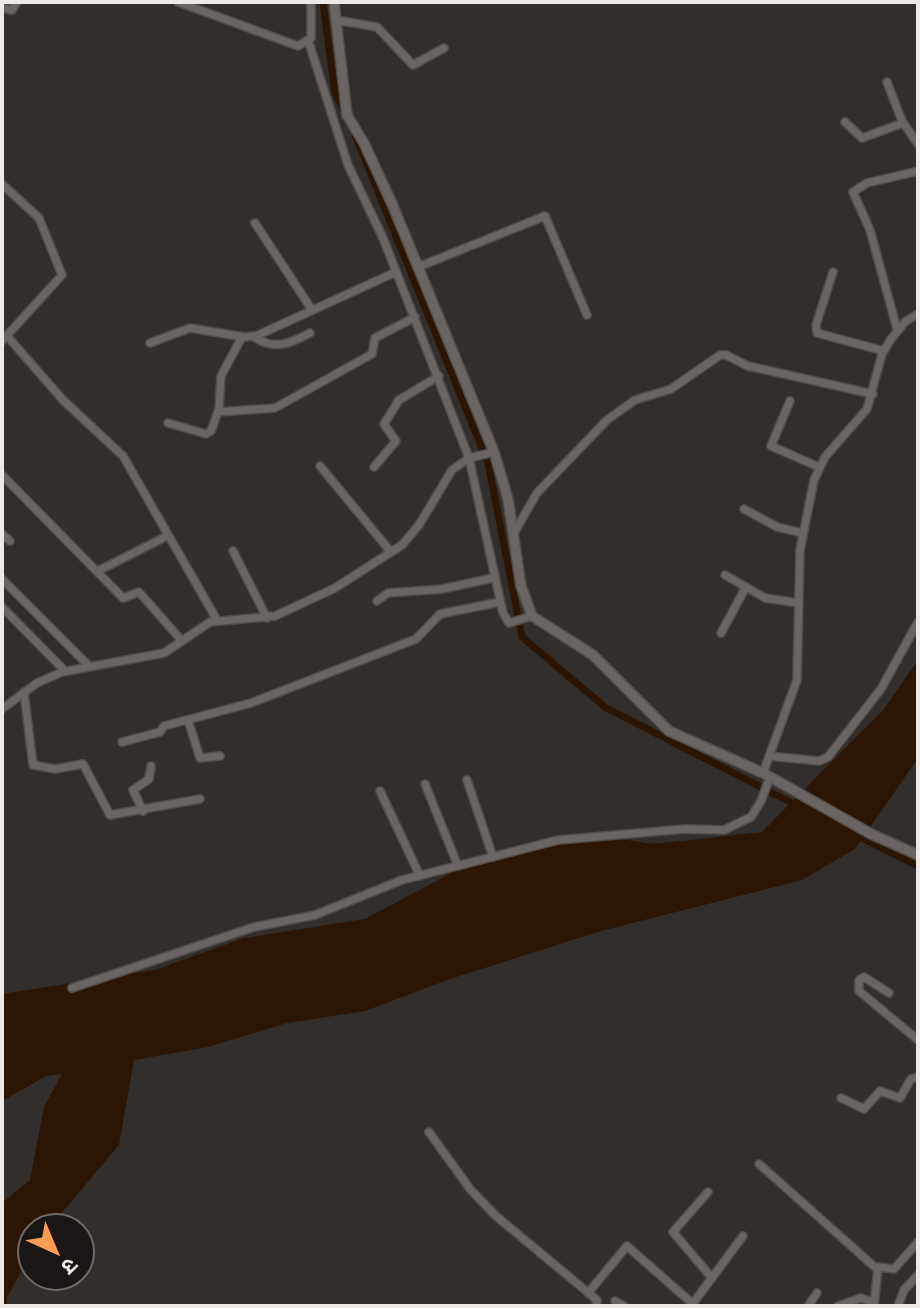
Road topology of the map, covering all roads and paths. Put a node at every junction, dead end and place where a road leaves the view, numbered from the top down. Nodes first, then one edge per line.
1 (17, 2) edge
2 (178, 2) edge
3 (311, 2) edge
4 (334, 2) edge
5 (2, 8) edge
6 (336, 20) junction
7 (309, 43) junction
8 (444, 48) dead end
9 (887, 82) dead end
10 (845, 122) dead end
11 (903, 123) junction
12 (918, 144) edge
13 (918, 171) edge
14 (2, 184) edge
15 (255, 223) dead end
16 (418, 267) junction
17 (396, 272) junction
18 (833, 272) dead end
19 (312, 310) junction
20 (918, 314) edge
21 (587, 315) dead end
22 (415, 317) junction
23 (897, 329) junction
24 (310, 333) dead end
25 (253, 336) junction
26 (242, 337) junction
27 (4, 339) edge
28 (150, 343) dead end
29 (884, 351) junction
30 (439, 376) junction
31 (873, 394) junction
32 (790, 401) dead end
33 (218, 412) junction
34 (168, 423) dead end
35 (487, 454) junction
36 (469, 458) junction
37 (320, 466) dead end
38 (374, 467) dead end
39 (819, 467) junction
40 (2, 475) edge
41 (744, 509) dead end
42 (514, 533) junction
43 (802, 533) junction
44 (2, 534) edge
45 (167, 536) junction
46 (10, 541) dead end
47 (233, 551) dead end
48 (391, 552) junction
49 (98, 571) junction
50 (725, 575) dead end
51 (493, 578) junction
52 (2, 579) edge
53 (746, 587) junction
54 (377, 601) dead end
55 (500, 602) junction
56 (799, 603) junction
57 (3, 609) edge
58 (267, 618) junction
59 (527, 618) junction
60 (217, 620) junction
61 (918, 622) edge
62 (721, 633) dead end
63 (182, 641) junction
64 (89, 666) junction
65 (65, 671) junction
66 (24, 692) junction
67 (2, 709) edge
68 (188, 720) junction
69 (122, 742) dead end
70 (220, 756) dead end
71 (769, 756) junction
72 (151, 766) dead end
73 (768, 776) junction
74 (467, 780) dead end
75 (425, 784) dead end
76 (380, 791) dead end
77 (200, 799) dead end
78 (143, 811) junction
79 (918, 855) edge
80 (493, 857) junction
81 (458, 866) junction
82 (420, 876) junction
83 (72, 988) dead end
84 (889, 993) dead end
85 (918, 1040) edge
86 (918, 1077) edge
87 (841, 1098) dead end
88 (429, 1132) dead end
89 (759, 1164) dead end
90 (708, 1192) dead end
91 (743, 1236) dead end
92 (918, 1242) edge
93 (877, 1269) junction
94 (918, 1275) edge
95 (712, 1278) junction
96 (588, 1293) junction
97 (817, 1293) dead end
98 (615, 1301) dead end
99 (874, 1304) edge
100 (692, 1305) edge
101 (596, 1306) edge
102 (624, 1306) edge
103 (808, 1306) edge
104 (838, 1306) edge
105 (898, 1306) edge

1 - 5 street
2 - 7 street
3 - 7 street
4 - 6 street
6 - 8 street
6 - 16 street
7 - 17 street
9 - 11 street
10 - 11 street
11 - 12 street
13 - 23 street
14 - 27 street
15 - 19 street
16 - 21 street
16 - 35 street
17 - 19 street
17 - 22 street
18 - 29 street
19 - 25 street
20 - 23 street
22 - 30 street
22 - 33 street
23 - 29 street
24 - 25 street
25 - 26 street
26 - 28 street
26 - 33 street
27 - 45 street
29 - 31 street
30 - 36 street
30 - 38 street
31 - 39 street
31 - 42 street
32 - 39 street
33 - 34 street
35 - 36 street
35 - 42 street
36 - 48 street
36 - 51 street
37 - 48 street
39 - 43 street
40 - 49 street
41 - 43 street
42 - 59 street
43 - 56 street
44 - 46 street
45 - 49 street
45 - 60 street
47 - 58 street
48 - 58 street
49 - 63 street
50 - 53 street
51 - 54 street
51 - 55 street
52 - 64 street
53 - 56 street
53 - 62 street
55 - 59 street
55 - 68 street
56 - 71 street
57 - 65 street
58 - 60 street
59 - 73 street
60 - 63 street
61 - 71 street
63 - 64 street
64 - 65 street
65 - 66 street
66 - 67 street
66 - 78 street
68 - 69 street
68 - 70 street
71 - 73 street
72 - 78 street
73 - 79 street
73 - 80 street
74 - 80 street
75 - 81 street
76 - 82 street
77 - 78 street
80 - 81 street
81 - 82 street
82 - 83 street
84 - 85 street
86 - 87 street
88 - 96 street
89 - 93 street
90 - 95 street
91 - 95 street
92 - 93 street
93 - 99 street
94 - 105 street
95 - 100 street
96 - 100 street
96 - 101 street
97 - 103 street
98 - 102 street
99 - 104 street

